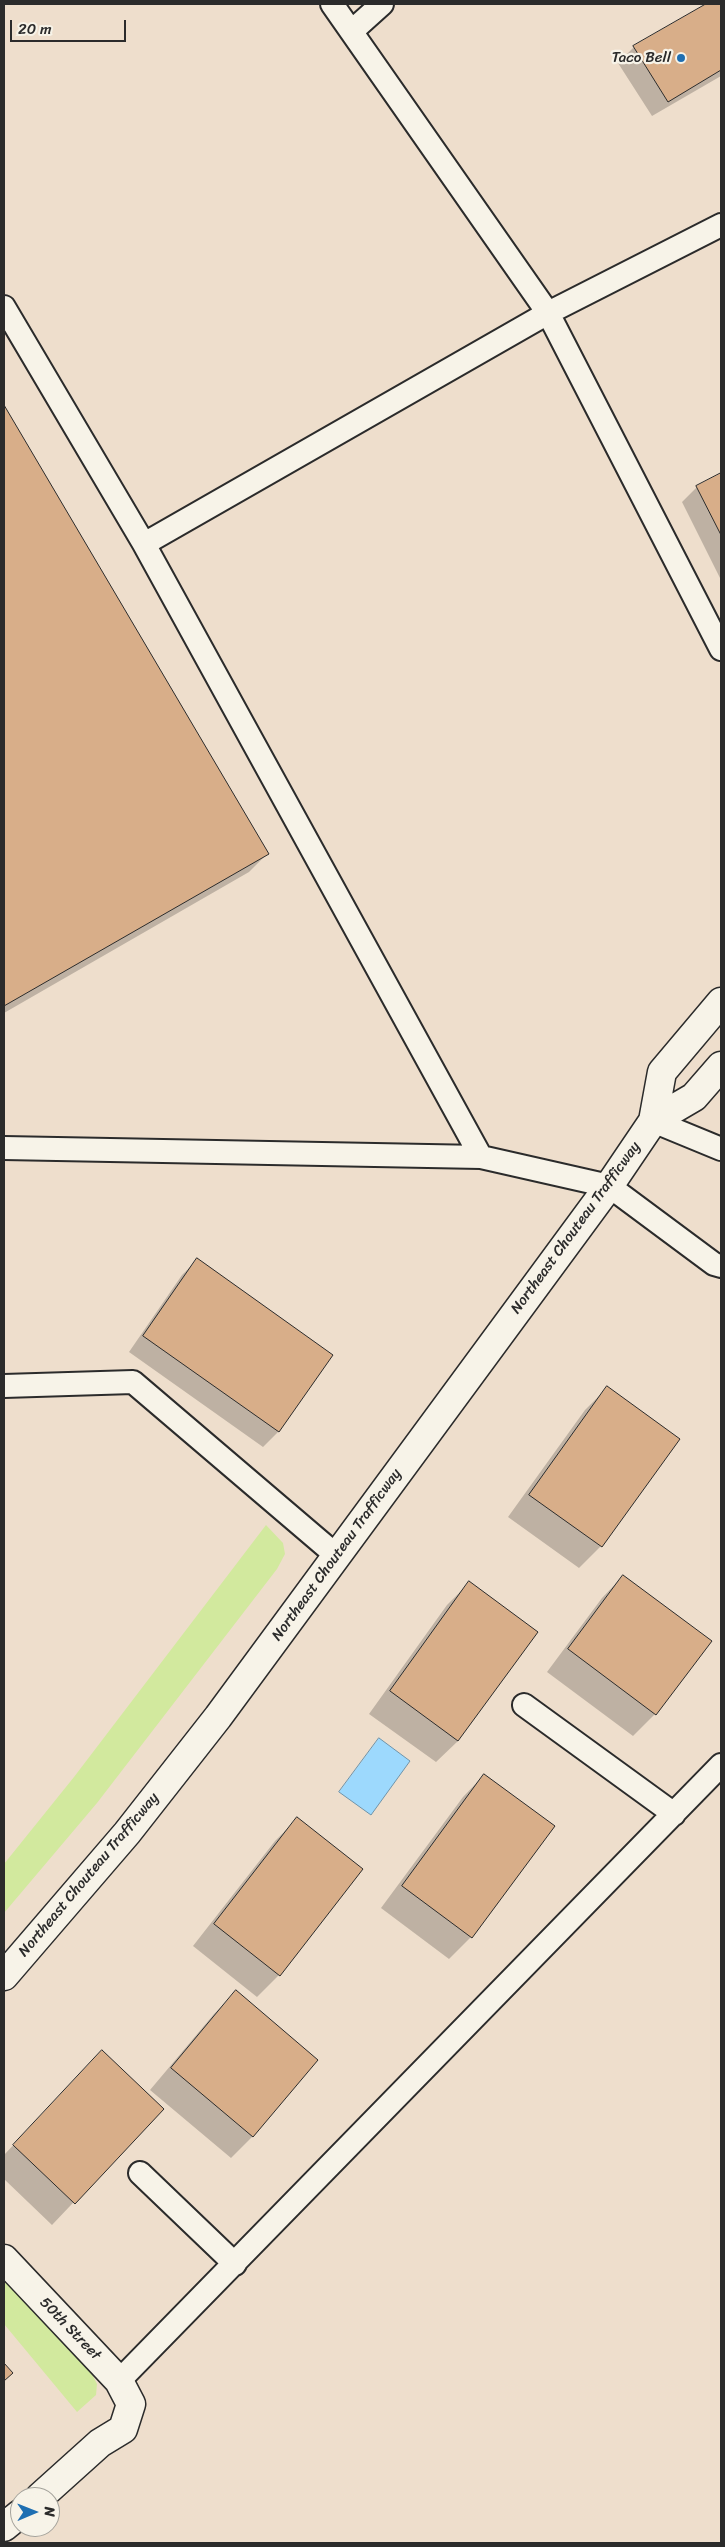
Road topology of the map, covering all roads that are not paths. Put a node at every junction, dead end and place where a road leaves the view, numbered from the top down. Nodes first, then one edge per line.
1 (332, 4) edge
2 (382, 4) edge
3 (352, 32) junction
4 (721, 225) edge
5 (4, 307) edge
6 (548, 313) junction
7 (144, 544) junction
8 (721, 649) edge
9 (721, 1002) edge
10 (721, 1066) edge
11 (653, 1121) junction
12 (4, 1148) edge
13 (721, 1149) edge
14 (481, 1157) junction
15 (609, 1186) junction
16 (721, 1266) edge
17 (4, 1386) edge
18 (337, 1556) junction
19 (524, 1706) dead end
20 (721, 1765) edge
21 (674, 1814) junction
22 (4, 1976) edge
23 (140, 2173) dead end
24 (4, 2260) edge
25 (235, 2264) junction
26 (125, 2392) junction
27 (51, 2487) edge

1 - 3 lane
2 - 3 lane
3 - 6 lane
4 - 6 lane
5 - 7 lane
6 - 7 lane
6 - 8 lane
7 - 14 lane
9 - 11 main road, Northeast Chouteau Trafficway
10 - 11 main road, Northeast Chouteau Trafficway
11 - 13 lane
11 - 15 main road, Northeast Chouteau Trafficway
12 - 14 lane
14 - 15 lane
15 - 16 lane
15 - 18 main road, Northeast Chouteau Trafficway
17 - 18 lane
18 - 22 main road, Northeast Chouteau Trafficway
19 - 21 lane
20 - 21 lane
21 - 25 lane
23 - 25 lane
24 - 26 main road, 50th Street
25 - 26 lane
26 - 27 main road

